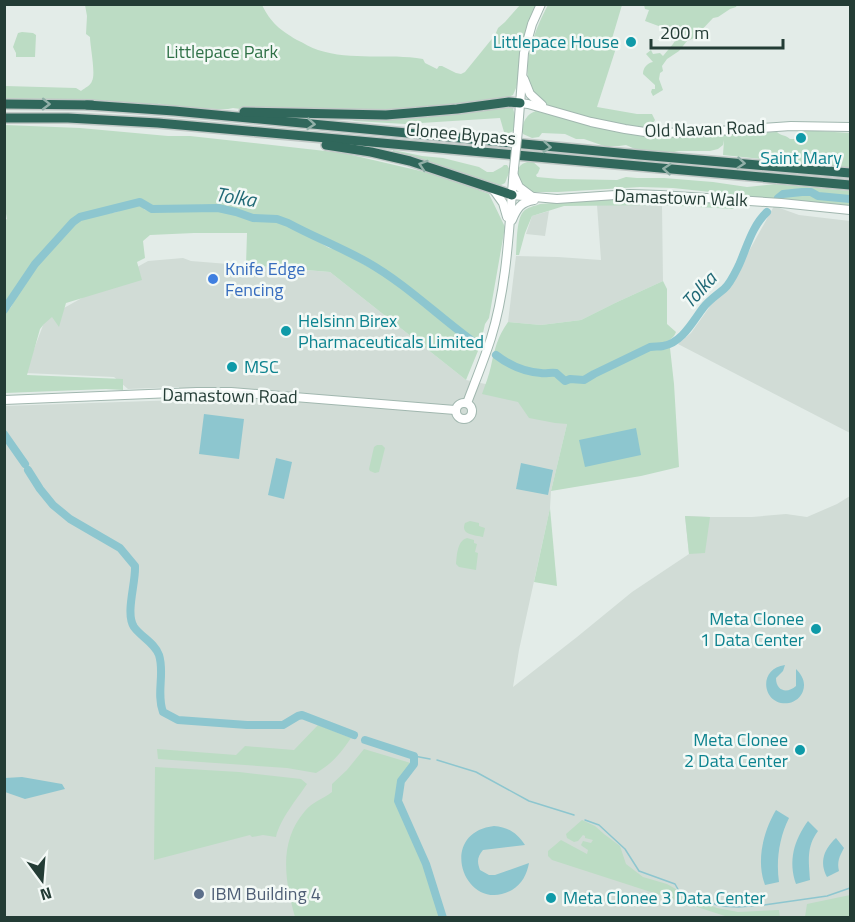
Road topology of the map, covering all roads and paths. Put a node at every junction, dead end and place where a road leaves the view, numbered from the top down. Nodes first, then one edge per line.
1 (541, 4) edge
2 (522, 71) junction
3 (520, 103) junction
4 (4, 104) edge
5 (87, 105) junction
6 (549, 110) junction
7 (4, 118) edge
8 (68, 118) junction
9 (850, 127) edge
10 (518, 128) junction
11 (514, 173) junction
12 (850, 173) edge
13 (850, 185) edge
14 (497, 191) junction
15 (512, 195) junction
16 (532, 197) junction
17 (557, 199) junction
18 (850, 210) edge
19 (508, 230) junction
20 (4, 400) edge
21 (467, 403) junction
22 (456, 410) junction

1 - 2 street
2 - 3 street
2 - 6 street, Old Navan Road
3 - 5 highway
3 - 6 street, Old Navan Road
3 - 10 street
4 -> 5 highway
5 -> 12 highway, Clonee Bypass
6 - 9 street, Old Navan Road
6 - 10 street
7 - 8 highway
13 -> 8 highway, Clonee Bypass
14 -> 8 highway
10 - 11 street, bridge
11 - 14 street
11 - 15 street
11 - 16 street
14 - 15 highway
14 - 19 street
15 - 16 street, Damastown Walk
15 - 19 street
16 - 17 street, Damastown Walk
17 - 18 street, Damastown Walk
17 - 19 street
19 - 21 street
20 - 22 street, Damastown Road
21 - 22 street
21 - 22 street

